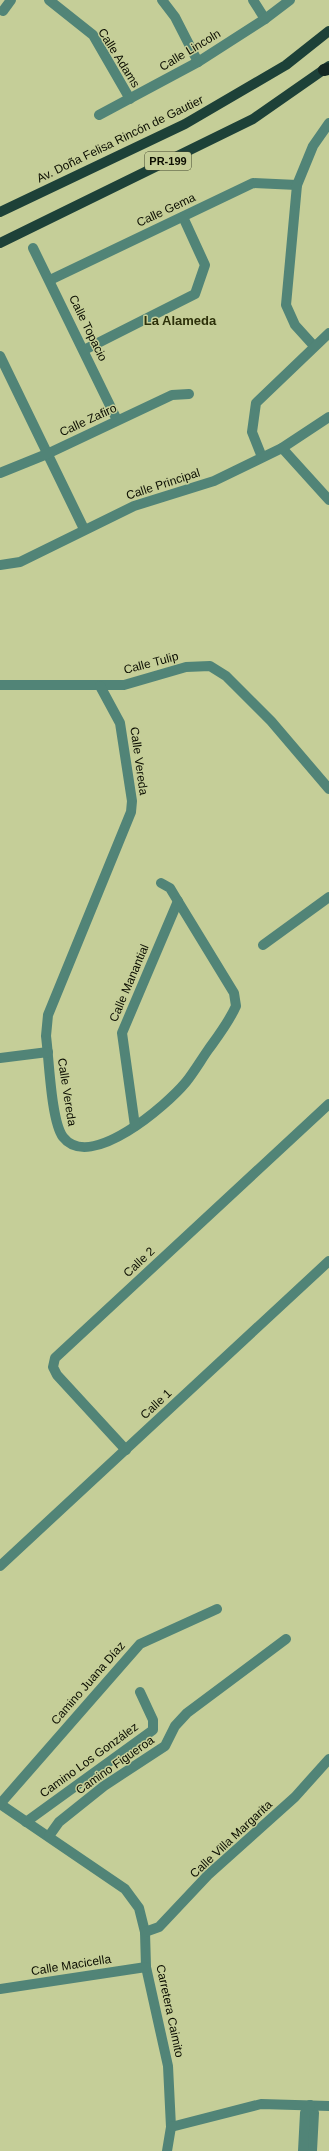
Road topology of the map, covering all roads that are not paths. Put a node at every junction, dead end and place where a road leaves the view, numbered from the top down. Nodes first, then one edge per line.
1 (11, 0) edge
2 (49, 0) edge
3 (162, 0) edge
4 (253, 0) edge
5 (290, 0) edge
6 (3, 11) dead end
7 (265, 19) junction
8 (329, 31) edge
9 (198, 62) junction
10 (327, 68) edge
11 (130, 99) junction
12 (99, 115) dead end
13 (329, 123) edge
14 (297, 185) junction
15 (0, 212) edge
16 (183, 216) junction
17 (0, 243) edge
18 (34, 248) dead end
19 (50, 280) junction
20 (329, 332) edge
21 (314, 346) junction
22 (84, 350) junction
23 (0, 356) edge
24 (189, 394) dead end
25 (329, 417) edge
26 (117, 420) junction
27 (282, 448) junction
28 (47, 454) junction
29 (262, 457) junction
30 (0, 473) edge
31 (329, 500) edge
32 (84, 529) junction
33 (0, 565) edge
34 (0, 685) edge
35 (100, 686) junction
36 (329, 789) edge
37 (161, 883) dead end
38 (329, 897) edge
39 (178, 901) junction
40 (264, 945) dead end
41 (48, 1052) junction
42 (0, 1058) edge
43 (329, 1104) edge
44 (135, 1126) junction
45 (329, 1261) edge
46 (126, 1450) junction
47 (0, 1566) edge
48 (217, 1608) dead end
49 (286, 1639) dead end
50 (140, 1692) dead end
51 (329, 1759) edge
52 (0, 1804) edge
53 (26, 1822) junction
54 (49, 1836) junction
55 (146, 1932) junction
56 (146, 1967) junction
57 (0, 1989) edge
58 (310, 2105) junction
59 (329, 2106) edge
60 (170, 2127) junction
61 (167, 2151) edge
62 (303, 2151) edge
63 (312, 2151) edge

1 - 6 street
2 - 11 street, Calle Adams
3 - 9 street
4 - 7 street
5 - 7 street, Calle Lincoln
7 - 9 street, Calle Lincoln
8 - 15 main road, Av. Doña Felisa Rincón de Gautier / PR-199
9 - 11 street, Calle Lincoln
10 - 17 main road, PR-199
11 - 12 street, Calle Lincoln
13 - 14 street
14 - 16 street, Calle Gema
14 - 21 street
16 - 19 street, Calle Gema
16 - 22 street
18 - 19 street, Calle Topacio
19 - 22 street, Calle Topacio
20 - 21 street
21 - 29 street
22 - 26 street, Calle Topacio
23 - 28 street
24 - 26 street, Calle Zafiro
25 - 27 street, Calle Principal
26 - 28 street, Calle Zafiro
27 - 29 street, Calle Principal
27 - 31 street
28 - 30 street, Calle Zafiro
28 - 32 street
29 - 32 street, Calle Principal
32 - 33 street, Calle Principal
34 - 35 street, Calle Tulip
35 - 36 street, Calle Tulip
35 - 41 street, Calle Vereda
37 - 39 street, Calle Vereda
38 - 40 street
39 - 44 street, Calle Manantial
39 - 44 street, Calle Vereda
41 - 42 street
41 - 44 street, Calle Vereda
43 - 46 street, Calle 2
45 - 46 street, Calle 1
46 - 47 street, Calle 1
48 - 52 street, Camino Juana Díaz
49 - 54 street, Camino Figueroa
50 - 53 street, Camino Los González
51 - 55 street, Calle Villa Margarita
52 - 53 street, Carretera Caimito
53 - 54 street, Carretera Caimito
54 - 55 street, Carretera Caimito
55 - 56 street, Carretera Caimito
56 - 57 street, Calle Macicella
56 - 60 street, Carretera Caimito
58 - 59 street
58 - 60 street
58 - 62 street
58 - 63 street
60 - 61 street, Carretera Caimito

